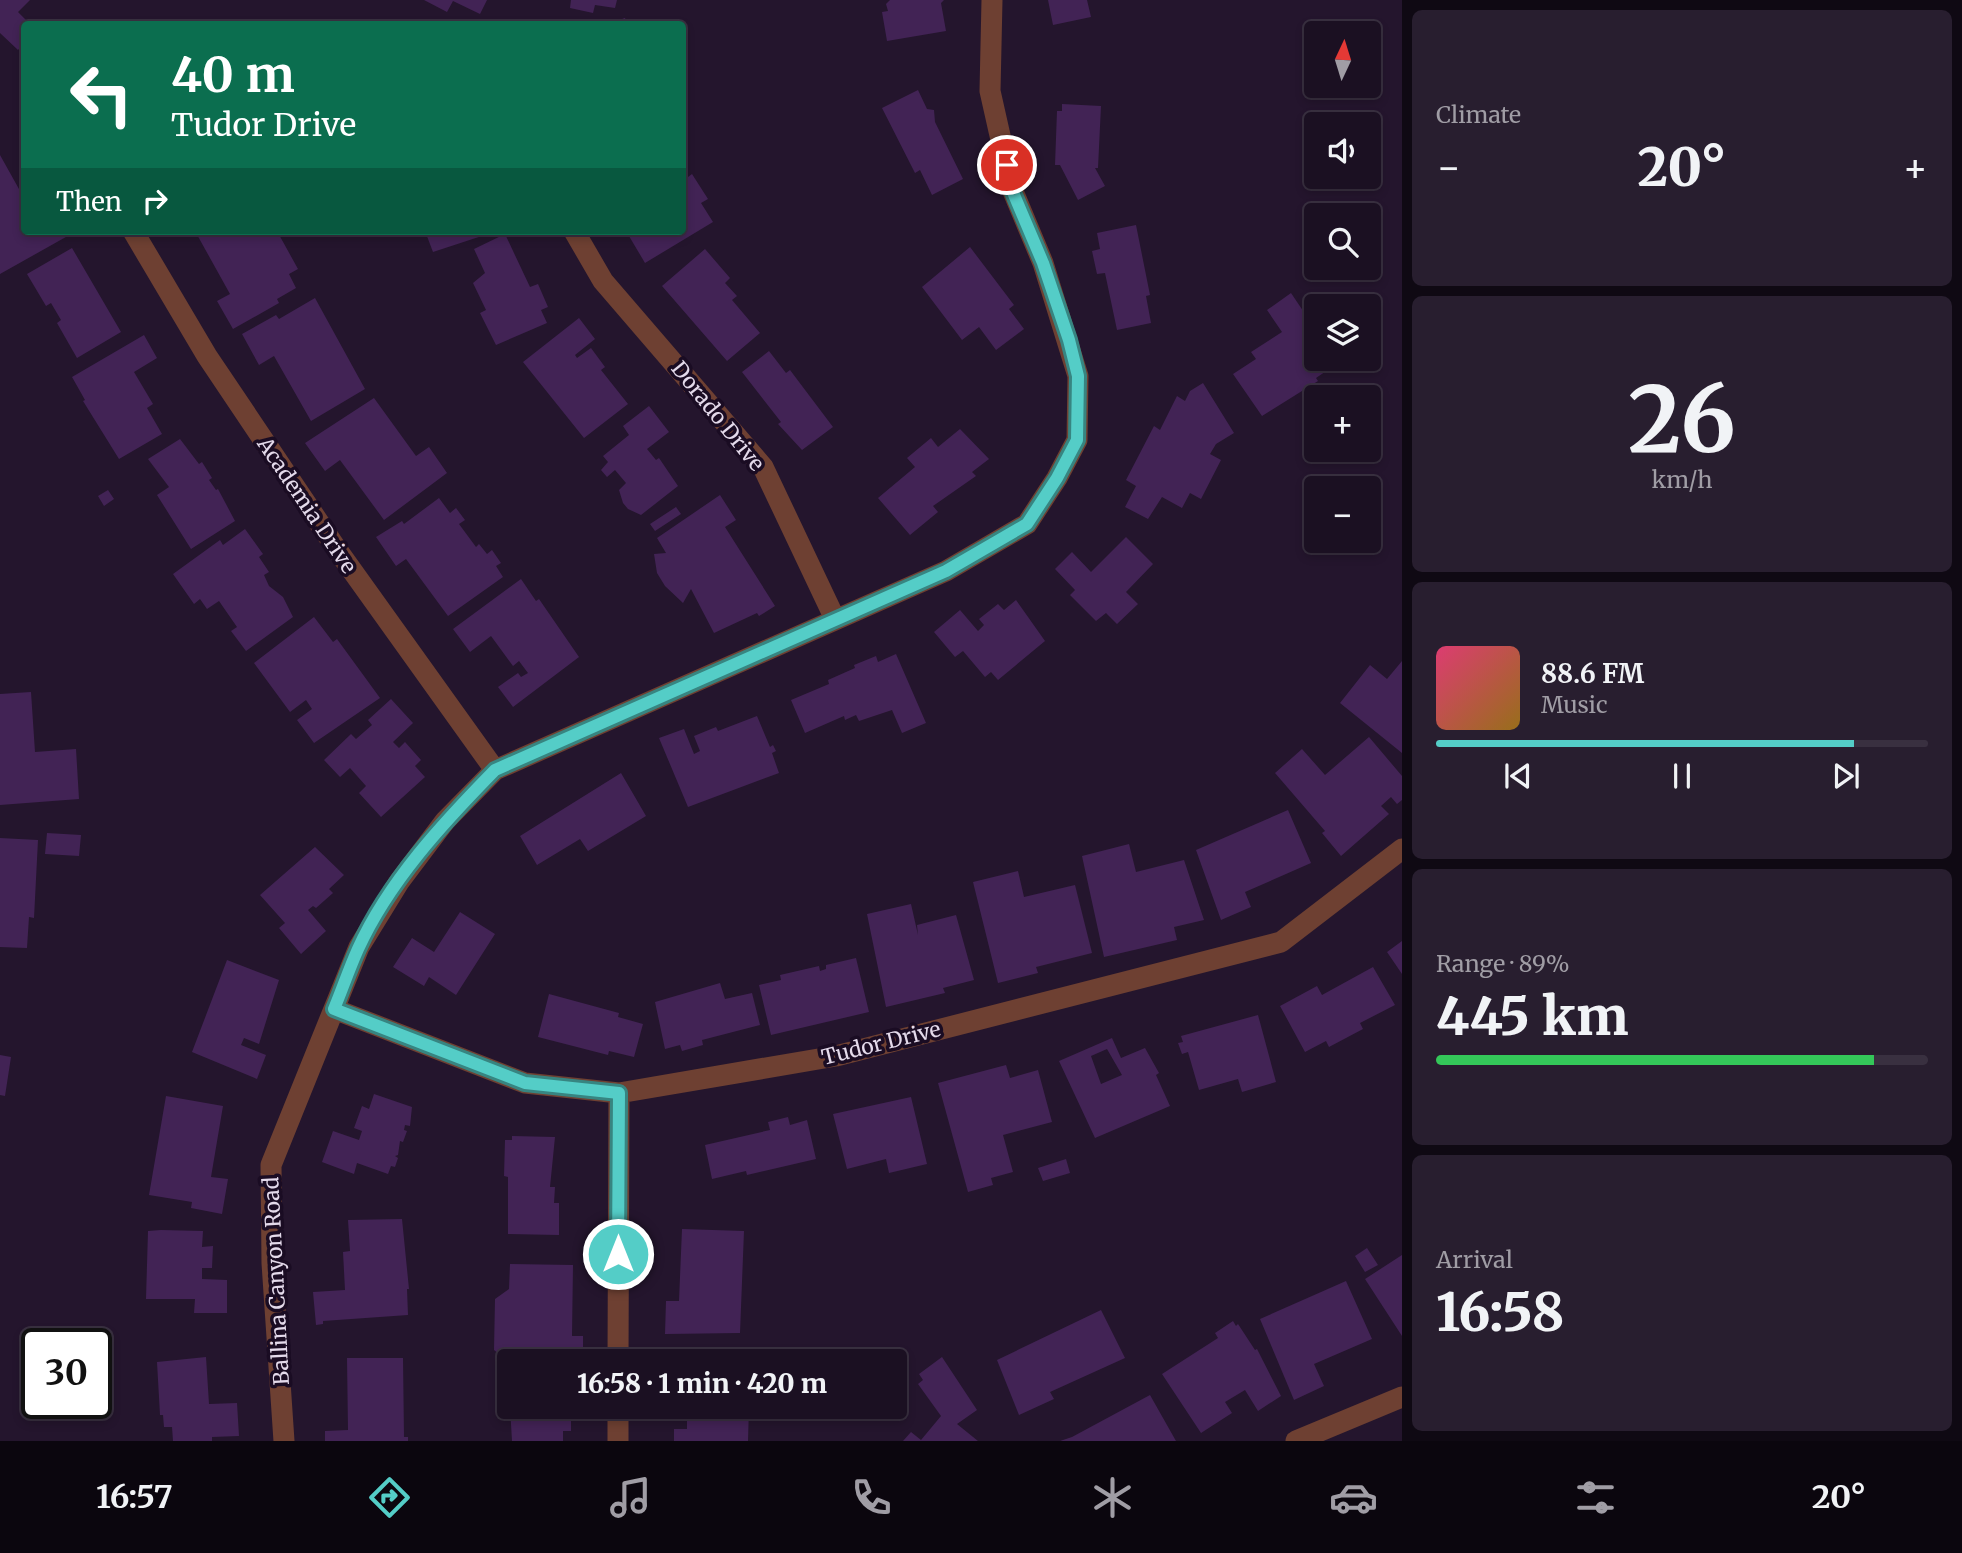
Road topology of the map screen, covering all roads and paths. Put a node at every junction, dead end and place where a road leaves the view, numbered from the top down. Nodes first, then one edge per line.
1 (992, 0) edge
2 (135, 235) edge
3 (576, 235) edge
4 (835, 619) junction
5 (495, 770) junction
6 (1402, 849) edge
7 (334, 1009) junction
8 (619, 1093) junction
9 (618, 1349) edge
10 (1402, 1397) edge
11 (618, 1419) edge
12 (284, 1441) edge
13 (618, 1441) edge
14 (1296, 1441) edge

1 - 4 street, Ballina Canyon Road
2 - 5 street, Academia Drive
3 - 4 street, Dorado Drive
4 - 5 street, Ballina Canyon Road
5 - 7 street, Ballina Canyon Road
6 - 8 street, Tudor Drive
7 - 8 street, Tudor Drive
7 - 12 street, Ballina Canyon Road
8 - 9 street
10 - 14 street
11 - 13 street

